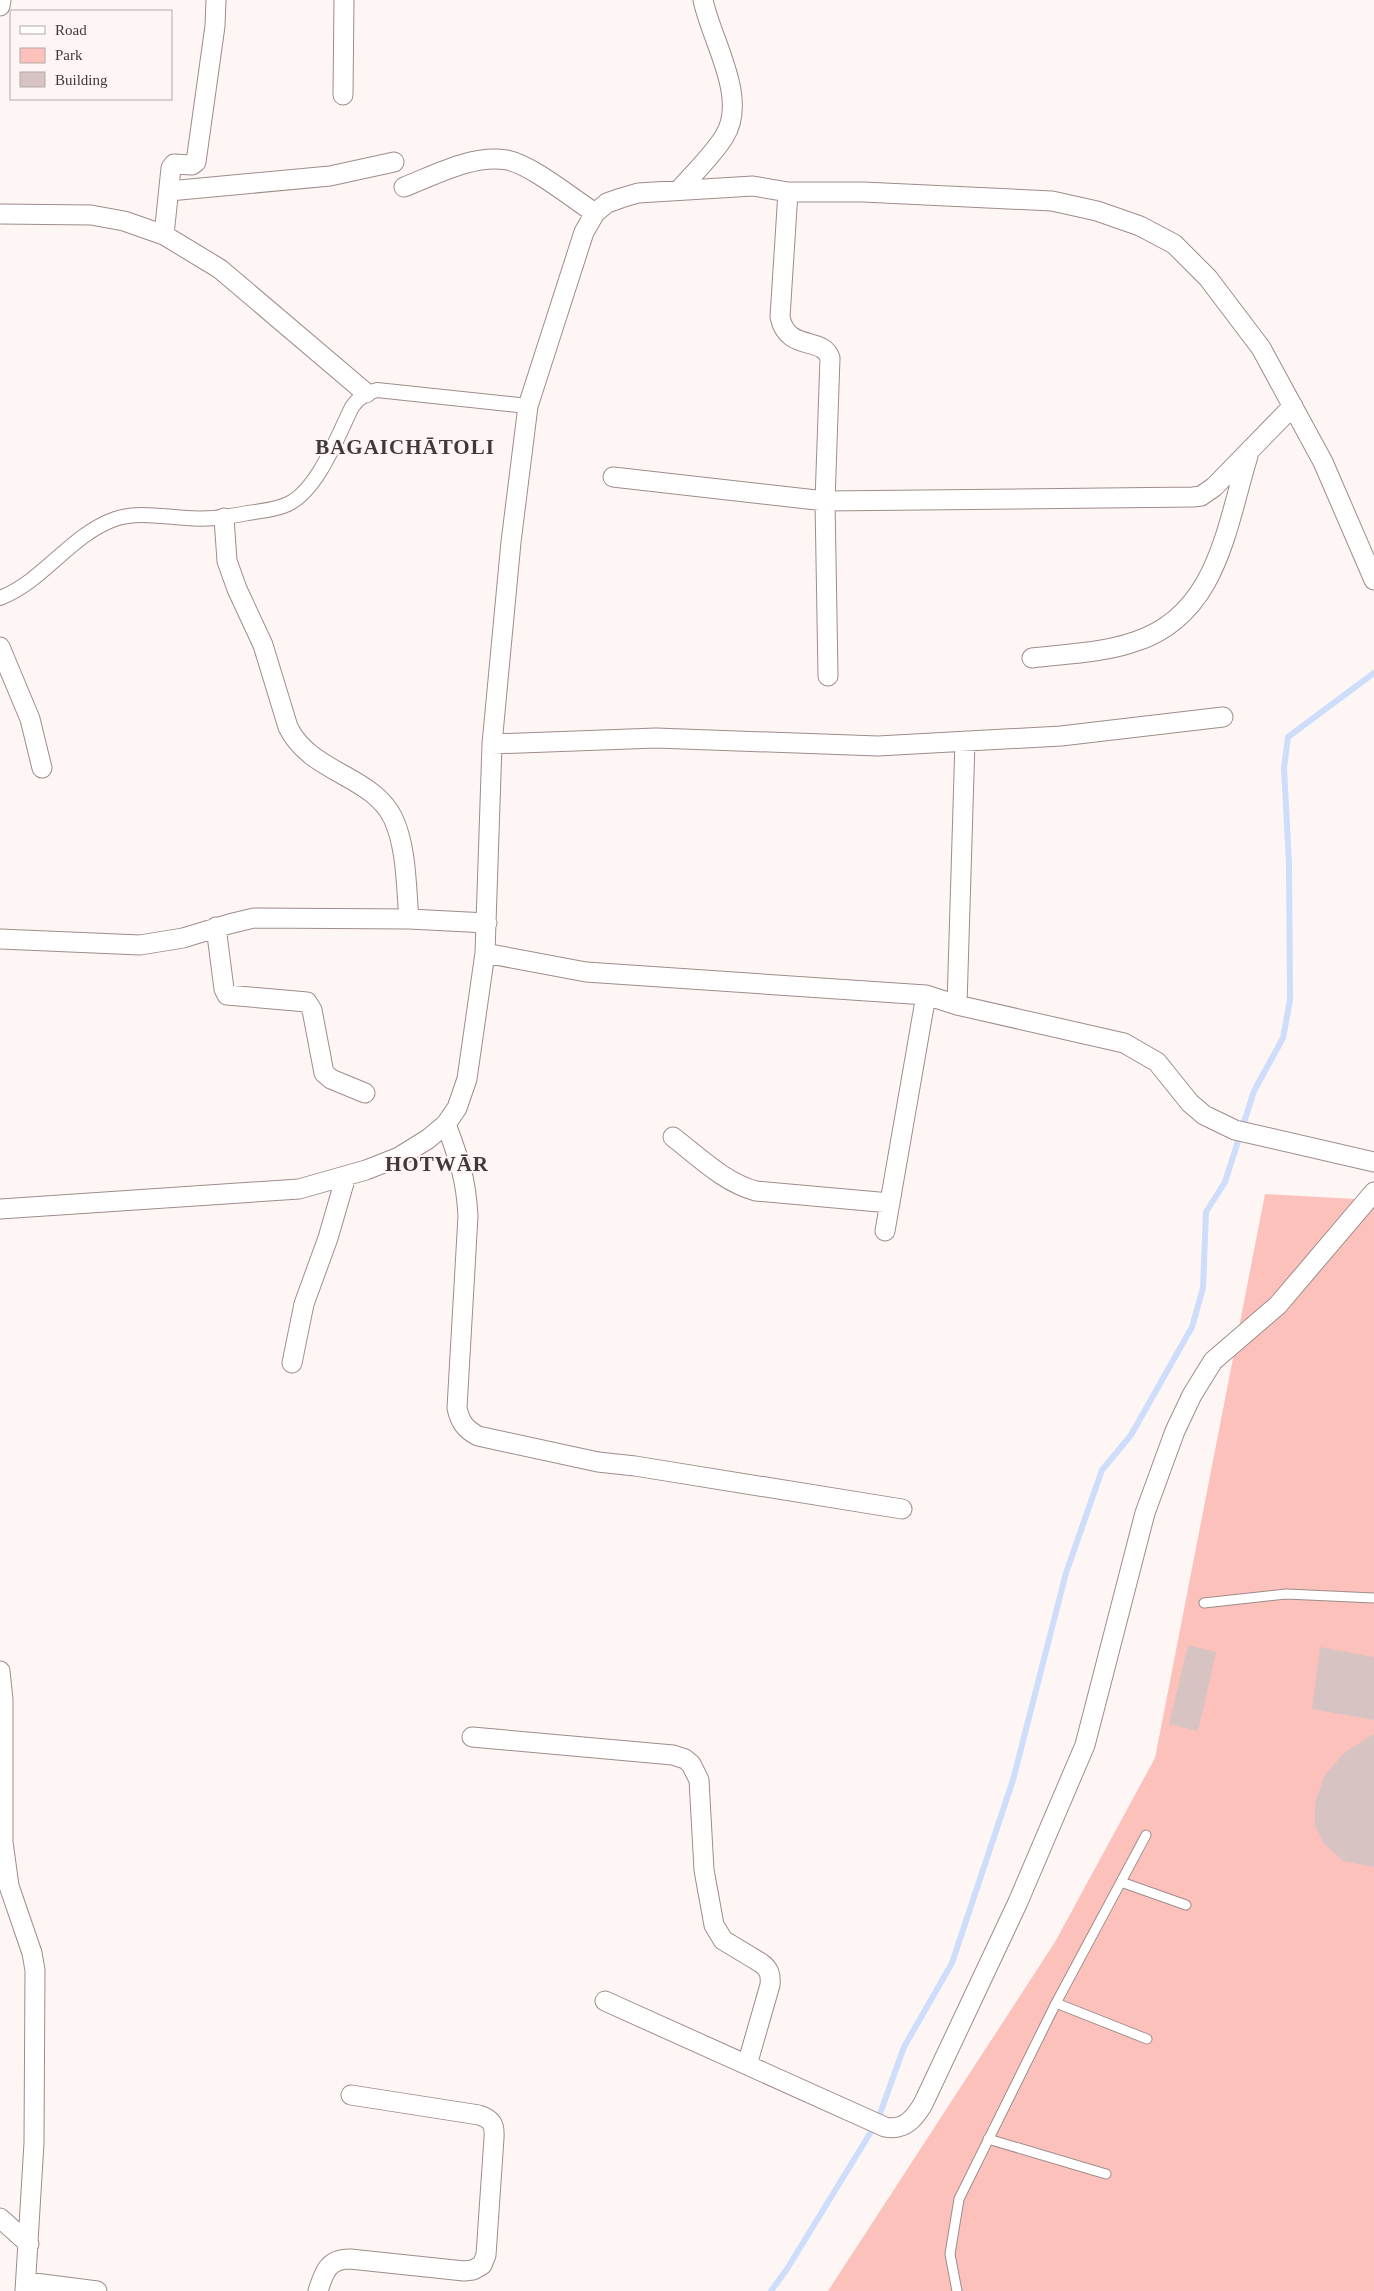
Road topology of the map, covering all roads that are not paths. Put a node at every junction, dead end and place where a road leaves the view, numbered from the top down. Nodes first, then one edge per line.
1 (1, 0) edge
2 (216, 0) edge
3 (344, 0) edge
4 (703, 0) edge
5 (0, 6) edge
6 (343, 95) dead end
7 (394, 162) dead end
8 (404, 187) dead end
9 (679, 190) junction
10 (169, 191) junction
11 (788, 192) junction
12 (0, 214) edge
13 (595, 214) junction
14 (164, 235) junction
15 (366, 393) junction
16 (528, 406) junction
17 (1293, 406) junction
18 (1249, 452) junction
19 (613, 477) dead end
20 (825, 502) junction
21 (224, 518) junction
22 (1374, 580) edge
23 (0, 598) edge
24 (0, 647) edge
25 (1032, 658) dead end
26 (828, 676) dead end
27 (1223, 717) dead end
28 (965, 741) junction
29 (492, 744) junction
30 (42, 768) dead end
31 (409, 919) junction
32 (487, 923) junction
33 (216, 927) junction
34 (0, 939) edge
35 (486, 953) junction
36 (926, 995) junction
37 (957, 1005) junction
38 (365, 1093) dead end
39 (446, 1124) junction
40 (673, 1137) dead end
41 (1374, 1162) edge
42 (346, 1176) junction
43 (1374, 1192) edge
44 (890, 1203) junction
45 (0, 1210) edge
46 (885, 1231) dead end
47 (292, 1363) dead end
48 (902, 1509) dead end
49 (1374, 1598) edge
50 (1204, 1602) dead end
51 (0, 1671) edge
52 (472, 1737) dead end
53 (2, 1778) edge
54 (1146, 1835) dead end
55 (1120, 1882) junction
56 (1186, 1905) dead end
57 (605, 2001) dead end
58 (1056, 2003) junction
59 (1147, 2039) dead end
60 (747, 2065) junction
61 (351, 2095) dead end
62 (988, 2139) junction
63 (1106, 2174) dead end
64 (0, 2218) edge
65 (29, 2244) junction
66 (26, 2286) edge
67 (97, 2291) edge
68 (318, 2291) edge
69 (957, 2291) edge

1 - 5 street
2 - 10 street
3 - 6 street
4 - 9 street
7 - 10 street
8 - 13 street
9 - 11 street
9 - 13 street
10 - 14 street
11 - 17 street
11 - 20 street
12 - 14 street
13 - 16 street
14 - 15 street
15 - 16 street
15 - 21 street
16 - 29 street
17 - 18 street
17 - 22 street
18 - 20 street
18 - 25 street
19 - 20 street
20 - 26 street
21 - 23 street
21 - 31 street
24 - 30 street
27 - 28 street
28 - 29 street
28 - 37 street
29 - 32 street
31 - 32 street
31 - 33 street
32 - 35 street
33 - 34 street
33 - 38 street
35 - 36 street
35 - 39 street
36 - 37 street
36 - 44 street
37 - 41 street
39 - 42 street
39 - 48 street
40 - 44 street
42 - 45 street
42 - 47 street
43 - 60 street
44 - 46 street
49 - 50 lane
51 - 53 street
52 - 60 street
53 - 65 street
54 - 55 lane
55 - 56 lane
55 - 58 lane
57 - 60 street
58 - 59 lane
58 - 62 lane
61 - 68 street
62 - 63 lane
62 - 69 lane
64 - 65 street
65 - 66 street
66 - 67 street

